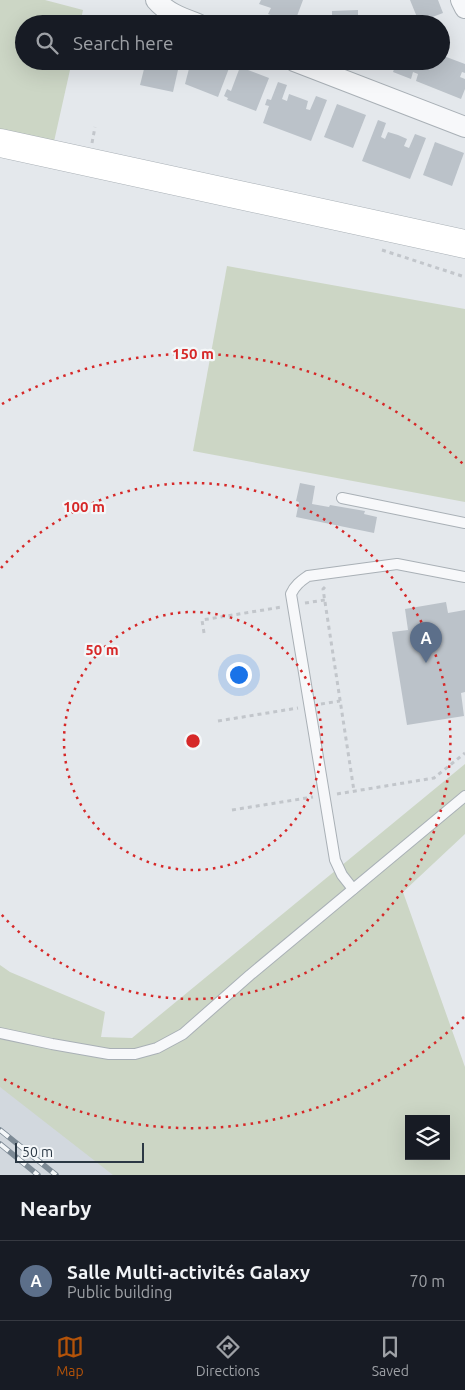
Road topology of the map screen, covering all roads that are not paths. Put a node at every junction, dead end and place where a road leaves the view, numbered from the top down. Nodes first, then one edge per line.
1 (156, 0) edge
2 (461, 0) edge
3 (465, 8) edge
4 (176, 15) edge
5 (317, 70) edge
6 (465, 127) edge
7 (0, 143) edge
8 (465, 244) edge
9 (342, 498) dead end
10 (465, 523) edge
11 (465, 577) edge
12 (465, 796) edge
13 (354, 889) junction
14 (0, 1033) edge

1 - 4 street
2 - 3 street
5 - 6 street
7 - 8 street
9 - 10 lane
11 - 13 lane
12 - 13 lane
13 - 14 lane

